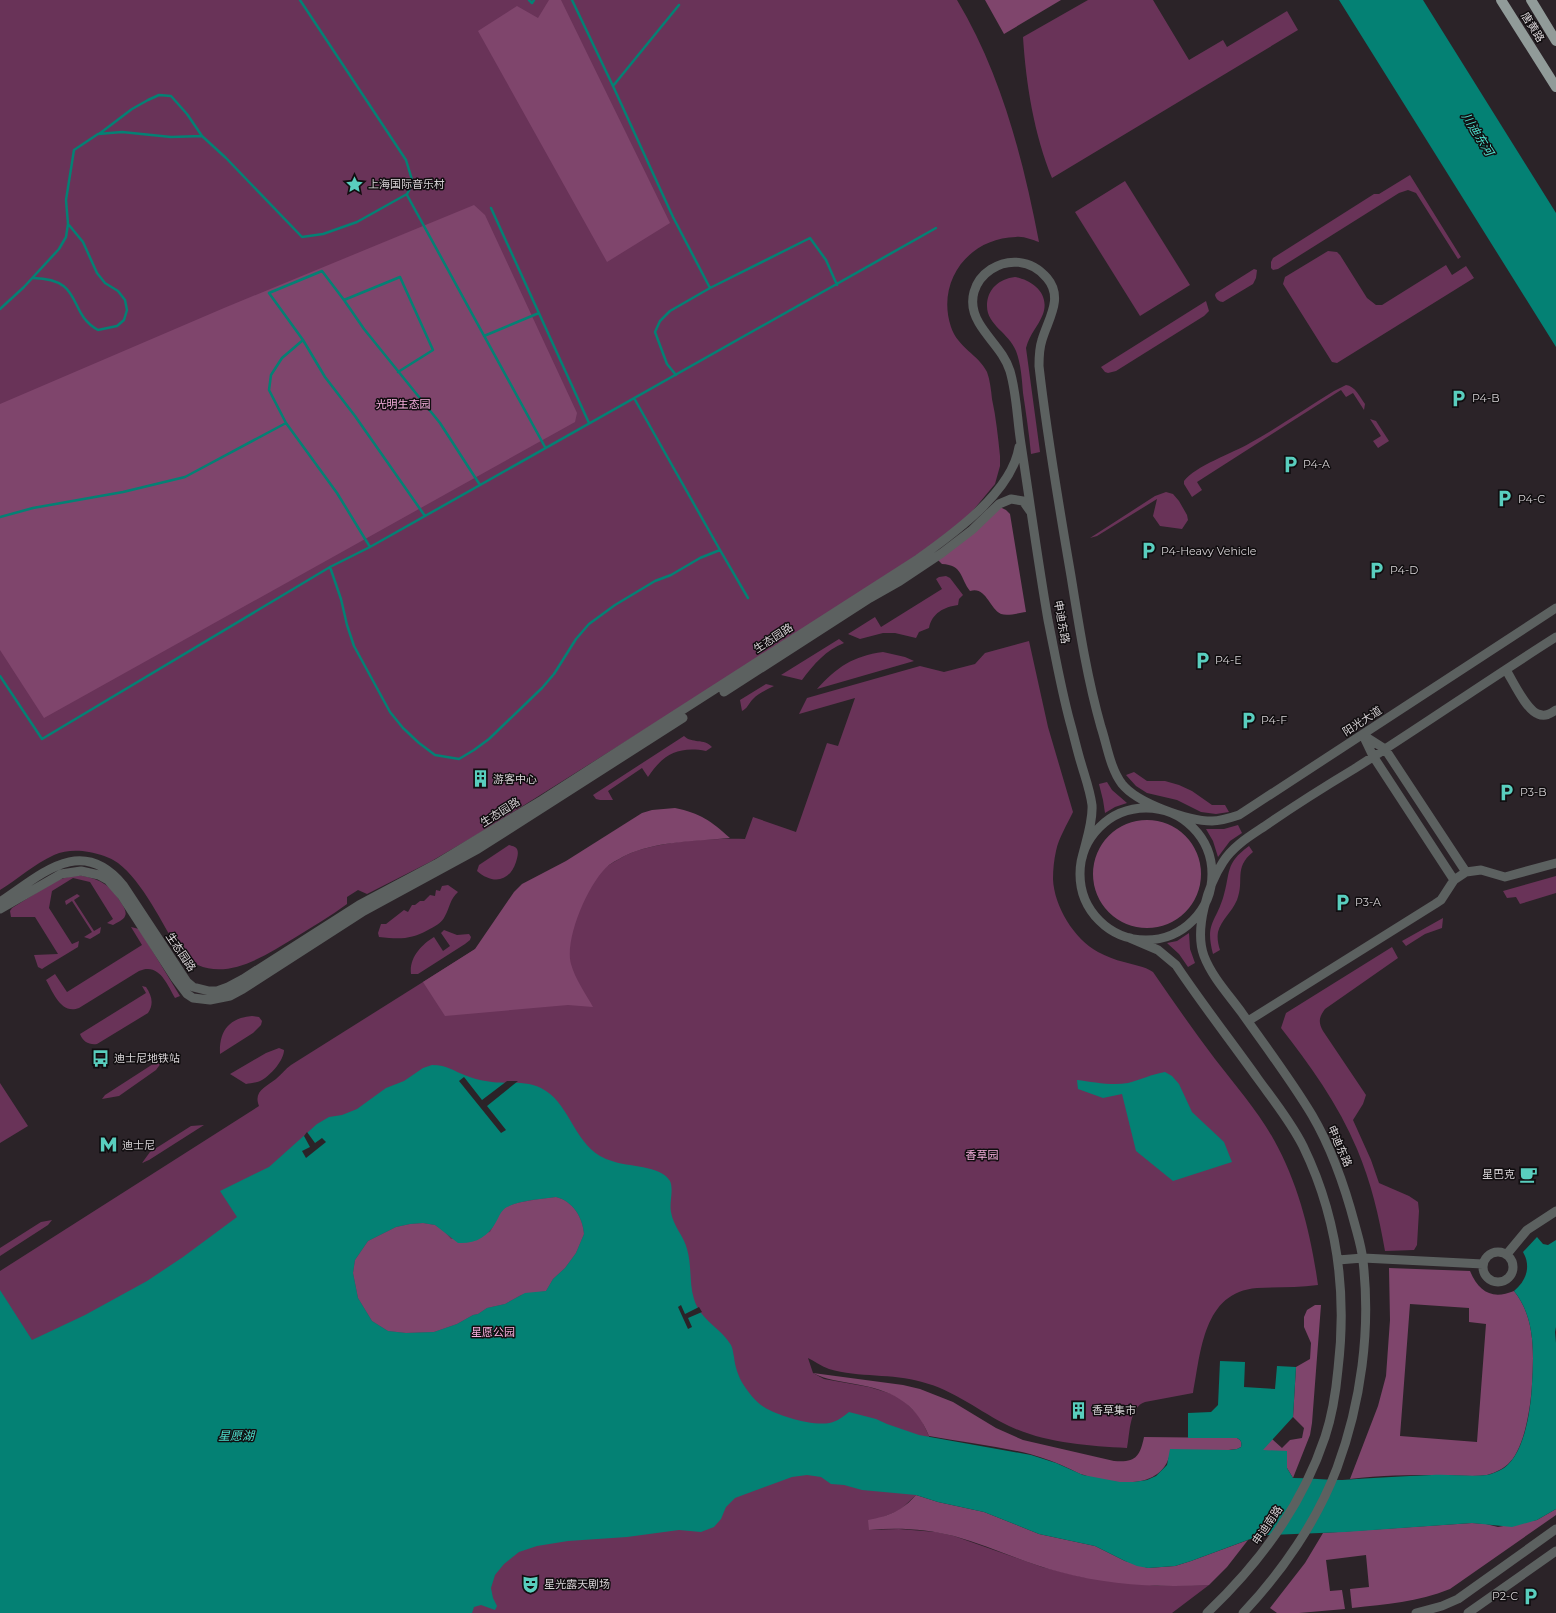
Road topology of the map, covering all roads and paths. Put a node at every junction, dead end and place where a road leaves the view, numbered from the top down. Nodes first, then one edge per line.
1 (1501, 0) edge
2 (1531, 0) edge
3 (1556, 41) edge
4 (1556, 87) edge
5 (1021, 440) junction
6 (1033, 520) junction
7 (1556, 608) edge
8 (1556, 636) edge
9 (1506, 670) junction
10 (1556, 710) edge
11 (1363, 735) junction
12 (1385, 749) junction
13 (1373, 756) junction
14 (1171, 812) junction
15 (1082, 858) junction
16 (1556, 863) edge
17 (1466, 872) junction
18 (1454, 880) junction
19 (1210, 891) junction
20 (0, 902) edge
21 (0, 909) edge
22 (1130, 938) junction
23 (1248, 1021) junction
24 (1556, 1211) edge
25 (1507, 1254) junction
26 (1363, 1258) junction
27 (1338, 1260) junction
28 (1483, 1264) junction
29 (1556, 1529) edge
30 (1556, 1550) edge
31 (1207, 1613) edge
32 (1243, 1613) edge
33 (1416, 1613) edge
34 (1468, 1613) edge

1 - 4 main road, 唐黄路
2 - 3 main road, 唐黄路
5 - 6 street, 申迪东路
5 - 14 street, 申迪东路
5 - 20 street, 生态园路
6 - 15 street, 申迪东路
6 - 21 street, 生态园路
7 - 11 street, 阳光大道
8 - 9 street
9 - 10 street
9 - 12 street
11 - 12 street
11 - 13 street
11 - 14 street, 阳光大道
12 - 13 street
12 - 17 street
13 - 18 street
13 - 19 street
14 - 15 street
14 - 19 street
15 - 22 street
16 - 17 street
17 - 18 street
18 - 23 street
19 - 22 street
19 - 23 street, 申迪东路
22 - 27 street
23 - 26 street, 申迪东路
24 - 25 street
25 - 28 street
25 - 28 street
26 - 27 street
26 - 28 street
26 - 32 street, 申迪东路
27 - 31 street, 申迪南路
29 - 33 street
30 - 34 street

